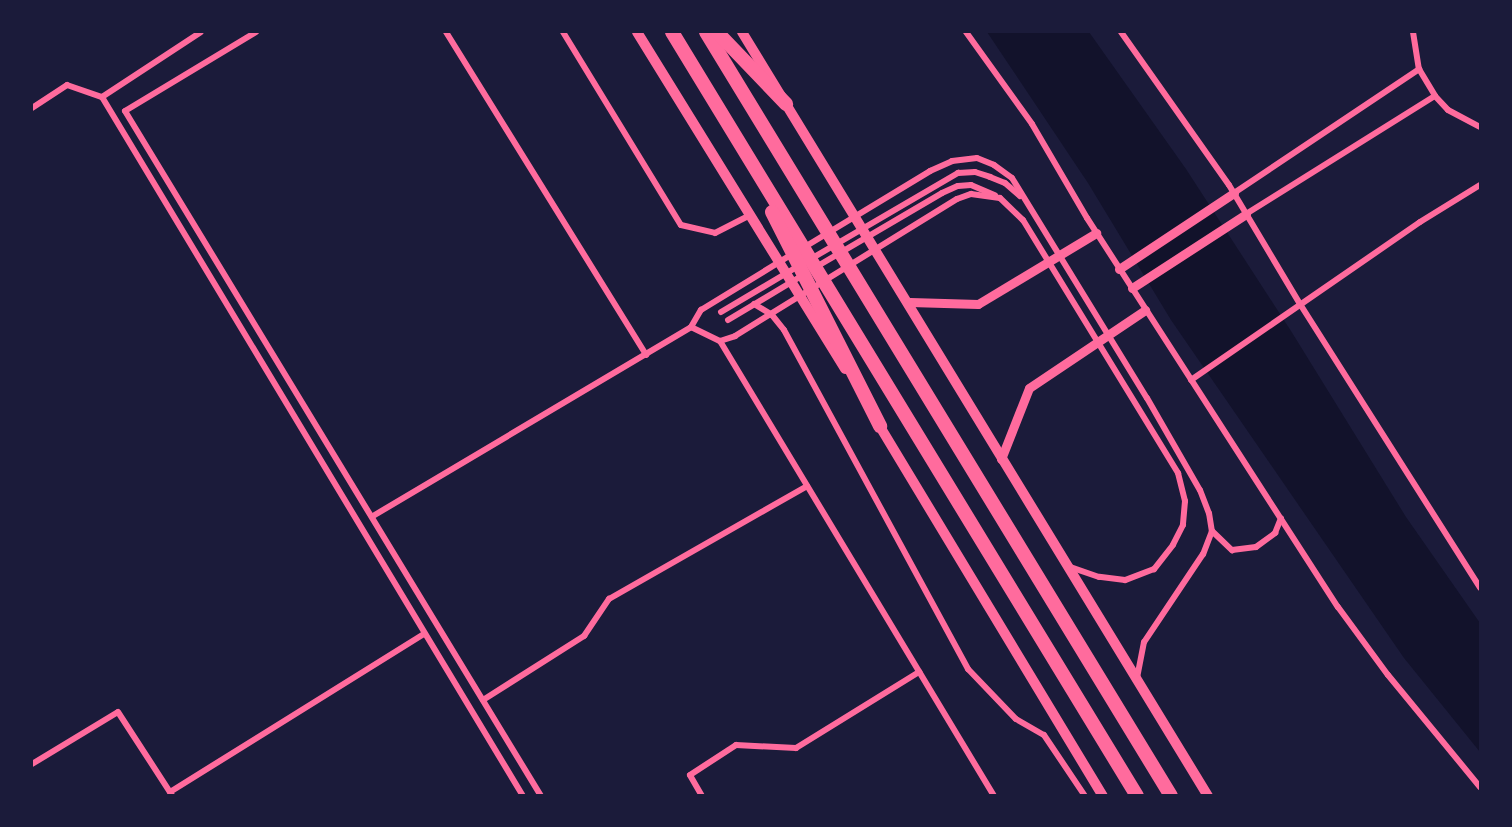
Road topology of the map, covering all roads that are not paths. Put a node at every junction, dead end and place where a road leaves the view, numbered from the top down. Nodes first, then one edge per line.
1 (201, 32) edge
2 (256, 32) edge
3 (446, 32) edge
4 (563, 32) edge
5 (637, 32) edge
6 (672, 32) edge
7 (706, 32) edge
8 (717, 32) edge
9 (742, 32) edge
10 (966, 32) edge
11 (1121, 32) edge
12 (1413, 32) edge
13 (1419, 69) junction
14 (1435, 96) junction
15 (102, 97) junction
16 (786, 104) junction
17 (32, 108) edge
18 (726, 122) junction
19 (1480, 127) edge
20 (1480, 185) edge
21 (1234, 193) junction
22 (1000, 198) junction
23 (1025, 201) junction
24 (1246, 214) junction
25 (750, 215) junction
26 (1096, 233) junction
27 (1119, 268) junction
28 (1132, 288) junction
29 (910, 302) junction
30 (754, 304) junction
31 (1300, 304) junction
32 (1145, 310) junction
33 (721, 312) dead end
34 (728, 320) dead end
35 (690, 327) junction
36 (720, 341) junction
37 (646, 355) junction
38 (1191, 380) junction
39 (880, 426) junction
40 (1001, 459) junction
41 (807, 486) junction
42 (373, 516) junction
43 (1281, 518) junction
44 (1212, 531) junction
45 (1066, 566) junction
46 (1480, 588) edge
47 (424, 634) junction
48 (919, 672) junction
49 (1137, 680) junction
50 (483, 700) junction
51 (32, 764) edge
52 (1480, 787) edge
53 (171, 794) edge
54 (523, 795) edge
55 (541, 795) edge
56 (702, 795) edge
57 (994, 795) edge
58 (1085, 795) edge
59 (1103, 795) edge
60 (1137, 795) edge
61 (1172, 795) edge
62 (1208, 795) edge

1 - 15 street
2 - 42 street
3 - 37 street
4 - 25 street
5 - 25 main road
6 - 18 highway
7 - 61 highway
8 - 16 highway
9 - 16 main road
10 - 26 street
11 - 21 street
12 - 13 street
13 - 14 street
13 - 21 street
14 - 19 street
14 - 24 street
15 - 17 street
15 - 47 street
16 - 29 main road
18 - 39 highway
18 - 60 highway
20 - 31 street
21 - 24 street
21 - 27 street
22 - 30 street
22 - 36 street
22 - 45 street
23 - 33 street
23 - 35 street
23 - 44 street
24 - 28 street
24 - 31 street
25 - 39 main road
26 - 27 street
26 - 29 street
27 - 28 street
28 - 32 street
29 - 40 main road
30 - 34 street
30 - 58 street
31 - 38 street
31 - 46 street
32 - 38 street
32 - 40 street
35 - 36 street
35 - 37 street
36 - 41 street
37 - 42 street
38 - 43 street
39 - 59 main road
40 - 45 main road
41 - 48 street
41 - 50 street
42 - 50 street
43 - 44 street
43 - 52 street
44 - 49 street
45 - 49 main road
47 - 53 street
47 - 54 street
48 - 56 street
48 - 57 street
49 - 62 main road
50 - 55 street
51 - 53 street

